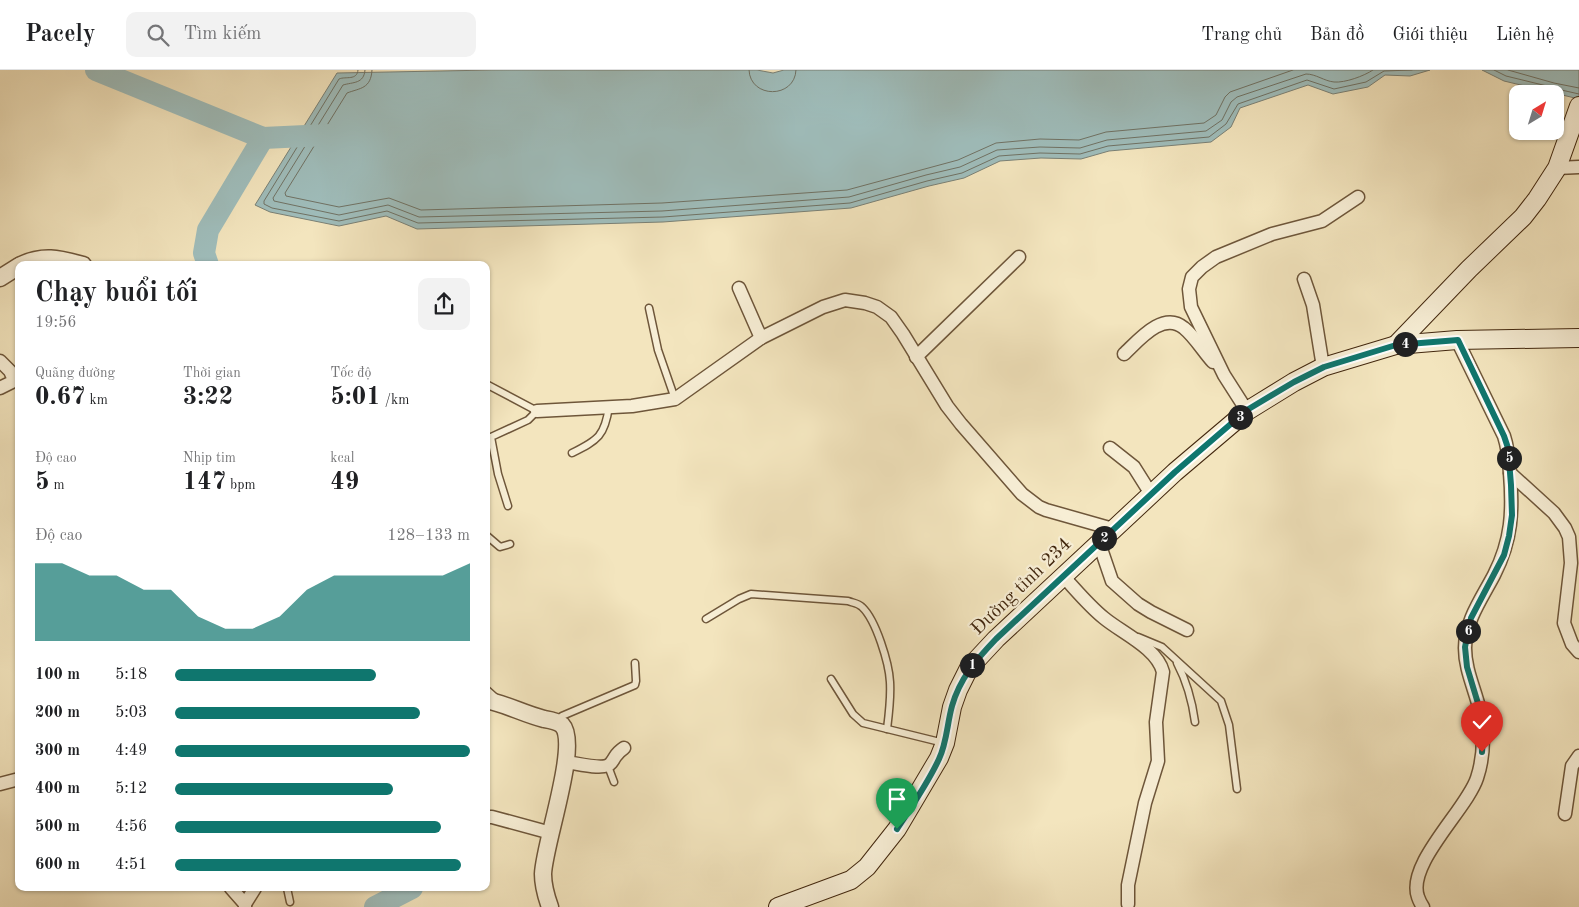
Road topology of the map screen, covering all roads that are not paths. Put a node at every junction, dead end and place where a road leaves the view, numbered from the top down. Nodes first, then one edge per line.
1 (1579, 108) edge
2 (1579, 167) edge
3 (1556, 168) junction
4 (1358, 197) dead end
5 (1019, 257) dead end
6 (29, 261) edge
7 (66, 261) edge
8 (15, 269) edge
9 (0, 278) edge
10 (1304, 280) dead end
11 (738, 288) dead end
12 (649, 308) dead end
13 (760, 338) junction
14 (1579, 338) edge
15 (1458, 340) junction
16 (1396, 345) junction
17 (1124, 354) dead end
18 (916, 357) junction
19 (0, 362) edge
20 (1324, 367) junction
21 (1224, 375) junction
22 (15, 379) edge
23 (15, 381) edge
24 (490, 386) edge
25 (0, 388) edge
26 (675, 399) junction
27 (609, 406) junction
28 (1247, 410) junction
29 (537, 411) junction
30 (490, 436) edge
31 (490, 444) edge
32 (1110, 448) dead end
33 (572, 453) dead end
34 (1510, 473) junction
35 (1152, 494) junction
36 (508, 506) dead end
37 (1113, 529) junction
38 (490, 538) edge
39 (1099, 542) junction
40 (510, 544) dead end
41 (1063, 576) junction
42 (706, 619) dead end
43 (1121, 630) junction
44 (1187, 630) dead end
45 (1579, 652) edge
46 (1176, 659) junction
47 (635, 663) dead end
48 (831, 679) dead end
49 (494, 702) edge
50 (556, 722) junction
51 (1195, 722) dead end
52 (887, 729) junction
53 (945, 743) junction
54 (624, 748) dead end
55 (1579, 756) edge
56 (566, 762) junction
57 (608, 766) junction
58 (15, 780) edge
59 (614, 782) dead end
60 (0, 784) edge
61 (1237, 789) dead end
62 (1564, 814) dead end
63 (490, 817) edge
64 (551, 833) junction
65 (233, 891) edge
66 (253, 891) edge
67 (288, 891) edge
68 (290, 902) dead end
69 (1128, 904) dead end
70 (1418, 904) edge
71 (245, 906) edge
72 (550, 907) edge
73 (778, 907) edge

1 - 3 main road
2 - 3 street
3 - 16 main road
4 - 21 street
5 - 18 street
6 - 7 street
8 - 9 street
10 - 20 street
11 - 13 street
12 - 26 lane
13 - 18 street
13 - 26 street
14 - 15 main road, Đường tỉnh 234
15 - 16 main road, Đường tỉnh 234
15 - 34 street
16 - 20 main road, Đường tỉnh 234
17 - 21 street
18 - 37 street
19 - 22 street
20 - 28 main road, Đường tỉnh 234
21 - 28 street
23 - 25 street
24 - 29 lane
26 - 27 street
27 - 29 street
27 - 33 lane
28 - 35 main road, Đường tỉnh 234
29 - 30 lane
31 - 36 lane
32 - 35 street
34 - 45 street
34 - 70 street
35 - 37 main road, Đường tỉnh 234
37 - 39 main road, Đường tỉnh 234
38 - 40 lane
39 - 41 main road, Đường tỉnh 234
39 - 44 street
41 - 43 street
41 - 53 main road, Đường tỉnh 234
42 - 52 lane
43 - 46 lane
43 - 69 street
46 - 51 lane
46 - 61 lane
47 - 50 lane
48 - 52 lane
49 - 50 street
50 - 56 street
52 - 53 lane
53 - 73 main road, Đường tỉnh 234
54 - 57 street
55 - 62 street
56 - 57 street
56 - 64 street
57 - 59 lane
58 - 60 street
63 - 64 street
64 - 72 street
65 - 71 street
66 - 71 street
67 - 68 lane

